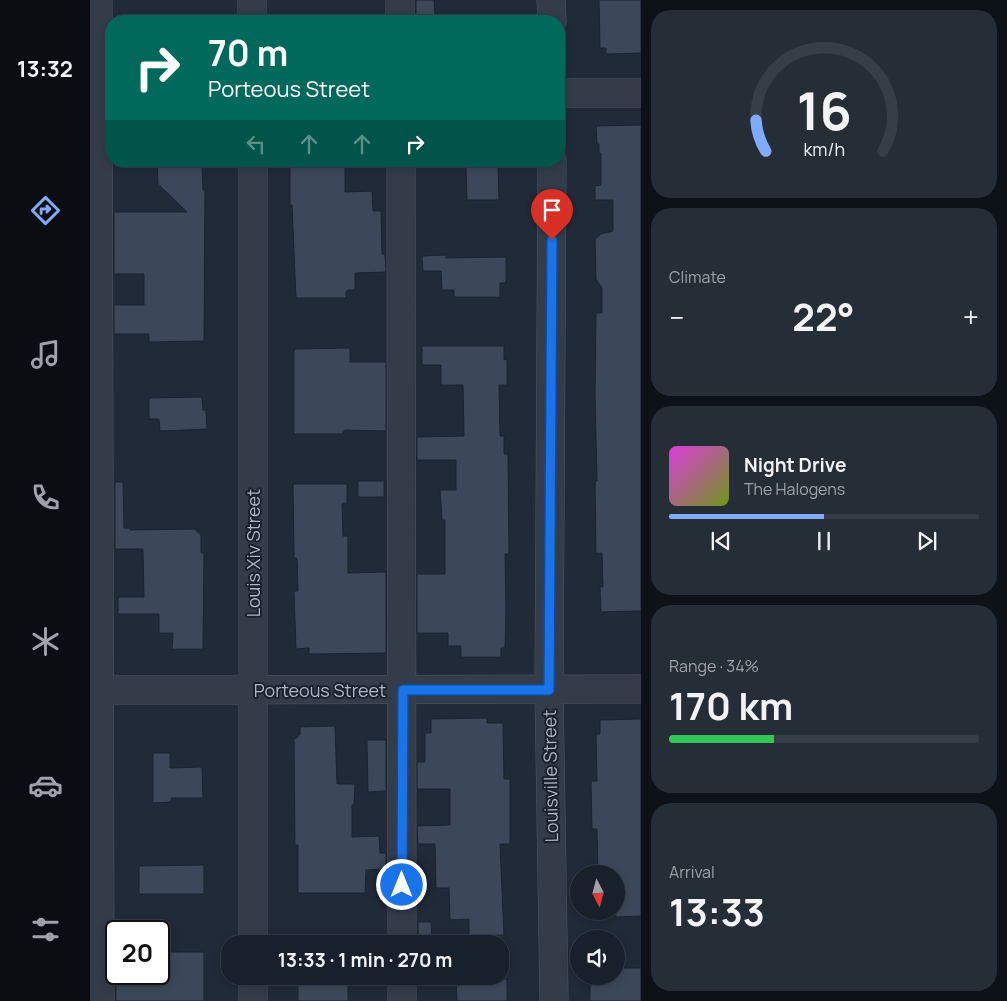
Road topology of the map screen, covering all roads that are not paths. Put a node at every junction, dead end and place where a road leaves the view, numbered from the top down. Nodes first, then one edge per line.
1 (98, 0) edge
2 (252, 0) edge
3 (400, 0) edge
4 (551, 0) edge
5 (252, 15) edge
6 (400, 15) edge
7 (552, 15) edge
8 (565, 93) edge
9 (641, 93) edge
10 (100, 94) edge
11 (253, 167) edge
12 (401, 167) edge
13 (552, 167) edge
14 (641, 689) edge
15 (95, 690) edge
16 (253, 690) junction
17 (403, 690) junction
18 (549, 690) junction
19 (253, 935) edge
20 (402, 935) edge
21 (253, 985) edge
22 (402, 985) edge
23 (100, 1001) edge
24 (253, 1001) edge
25 (402, 1001) edge
26 (554, 1001) edge

1 - 10 street
2 - 5 street
3 - 6 street
4 - 7 street
8 - 9 street
10 - 15 street
11 - 16 street, Louis Xiv Street
12 - 17 street
13 - 18 street, Louisville Street
14 - 18 street, Porteous Street
15 - 16 street, Porteous Street
15 - 23 street
16 - 17 street, Porteous Street
16 - 19 street, Louis Xiv Street
17 - 18 street, Porteous Street
17 - 20 street
18 - 26 street, Louisville Street
21 - 24 street
22 - 25 street

